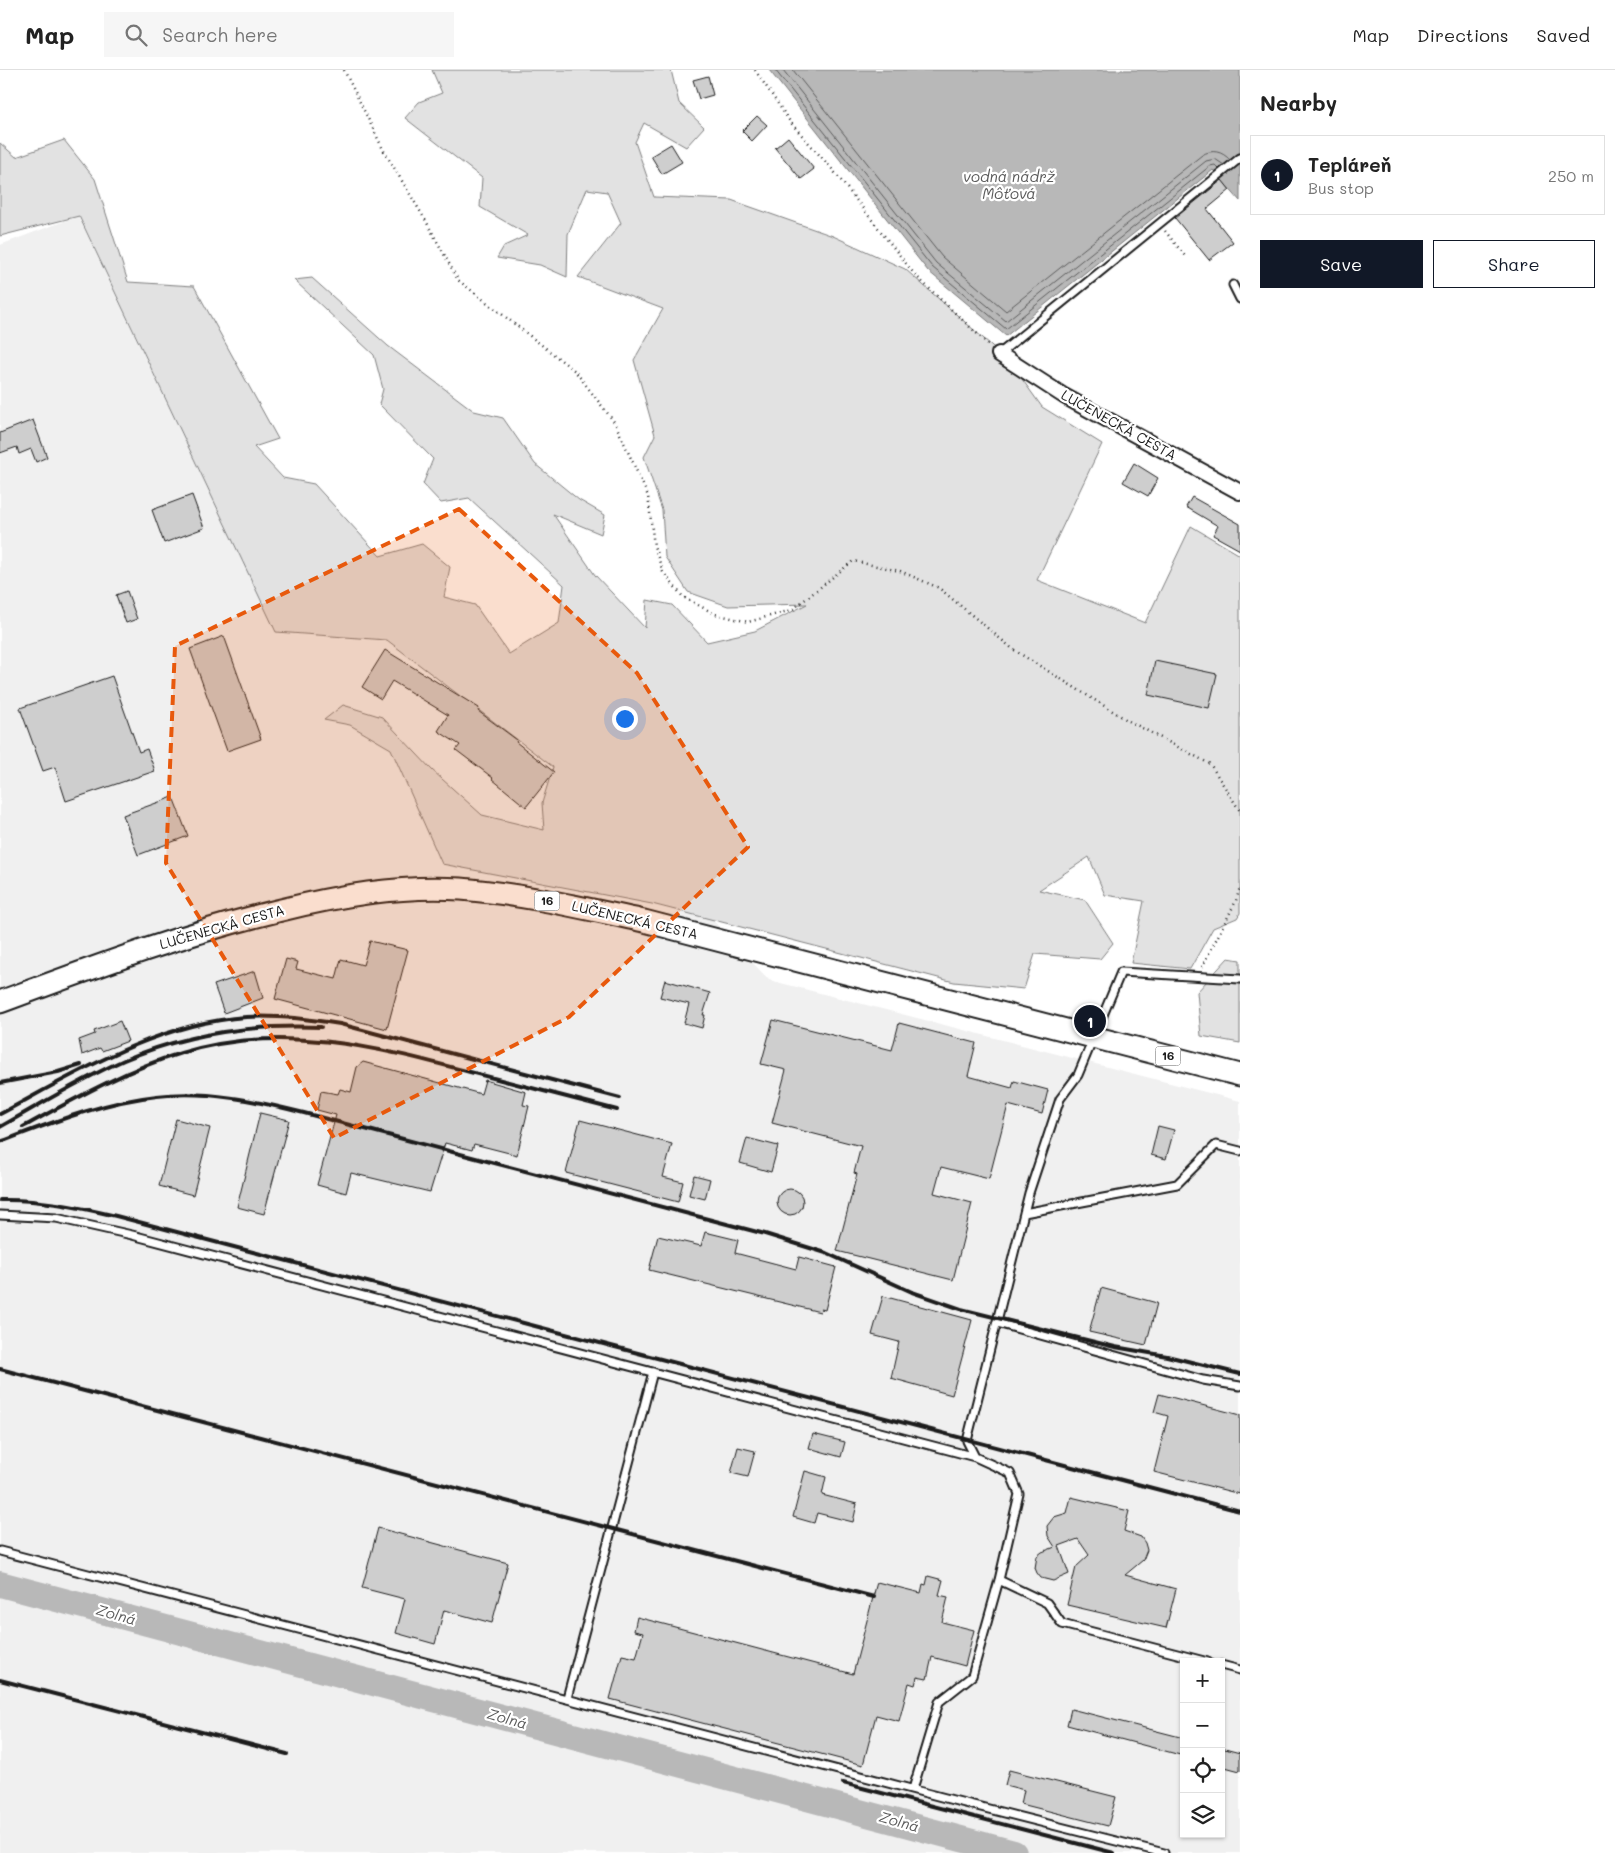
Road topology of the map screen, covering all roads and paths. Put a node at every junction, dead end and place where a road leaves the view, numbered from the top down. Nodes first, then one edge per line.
1 (344, 70) edge
2 (755, 70) edge
3 (1240, 158) edge
4 (1159, 224) junction
5 (1186, 256) dead end
6 (1233, 285) dead end
7 (1240, 299) edge
8 (999, 354) junction
9 (1240, 492) edge
10 (1240, 811) edge
11 (1240, 886) edge
12 (1197, 977) junction
13 (1240, 979) edge
14 (0, 1002) edge
15 (1095, 1037) junction
16 (1240, 1075) edge
17 (1240, 1151) edge
18 (1024, 1213) junction
19 (0, 1215) edge
20 (997, 1322) junction
21 (653, 1372) junction
22 (1240, 1386) edge
23 (975, 1457) junction
24 (0, 1551) edge
25 (998, 1580) junction
26 (1193, 1658) edge
27 (1225, 1666) edge
28 (1240, 1670) edge
29 (567, 1698) junction
30 (913, 1789) junction
31 (1164, 1853) edge

1 - 10 path
2 - 8 path
3 - 4 lane
4 - 5 path
4 - 8 lane
6 - 7 lane
8 - 9 street, LUČENECKÁ CESTA
11 - 12 path
12 - 13 lane
12 - 15 lane
14 - 15 main road, LUČENECKÁ CESTA / 16
15 - 16 main road, LUČENECKÁ CESTA / 16
15 - 18 lane
17 - 18 lane
18 - 20 lane
19 - 21 lane
20 - 22 lane
20 - 23 lane
21 - 23 lane
21 - 29 lane
23 - 25 lane
24 - 29 lane
25 - 26 lane
25 - 30 lane
27 - 28 lane
29 - 30 lane
30 - 31 lane

